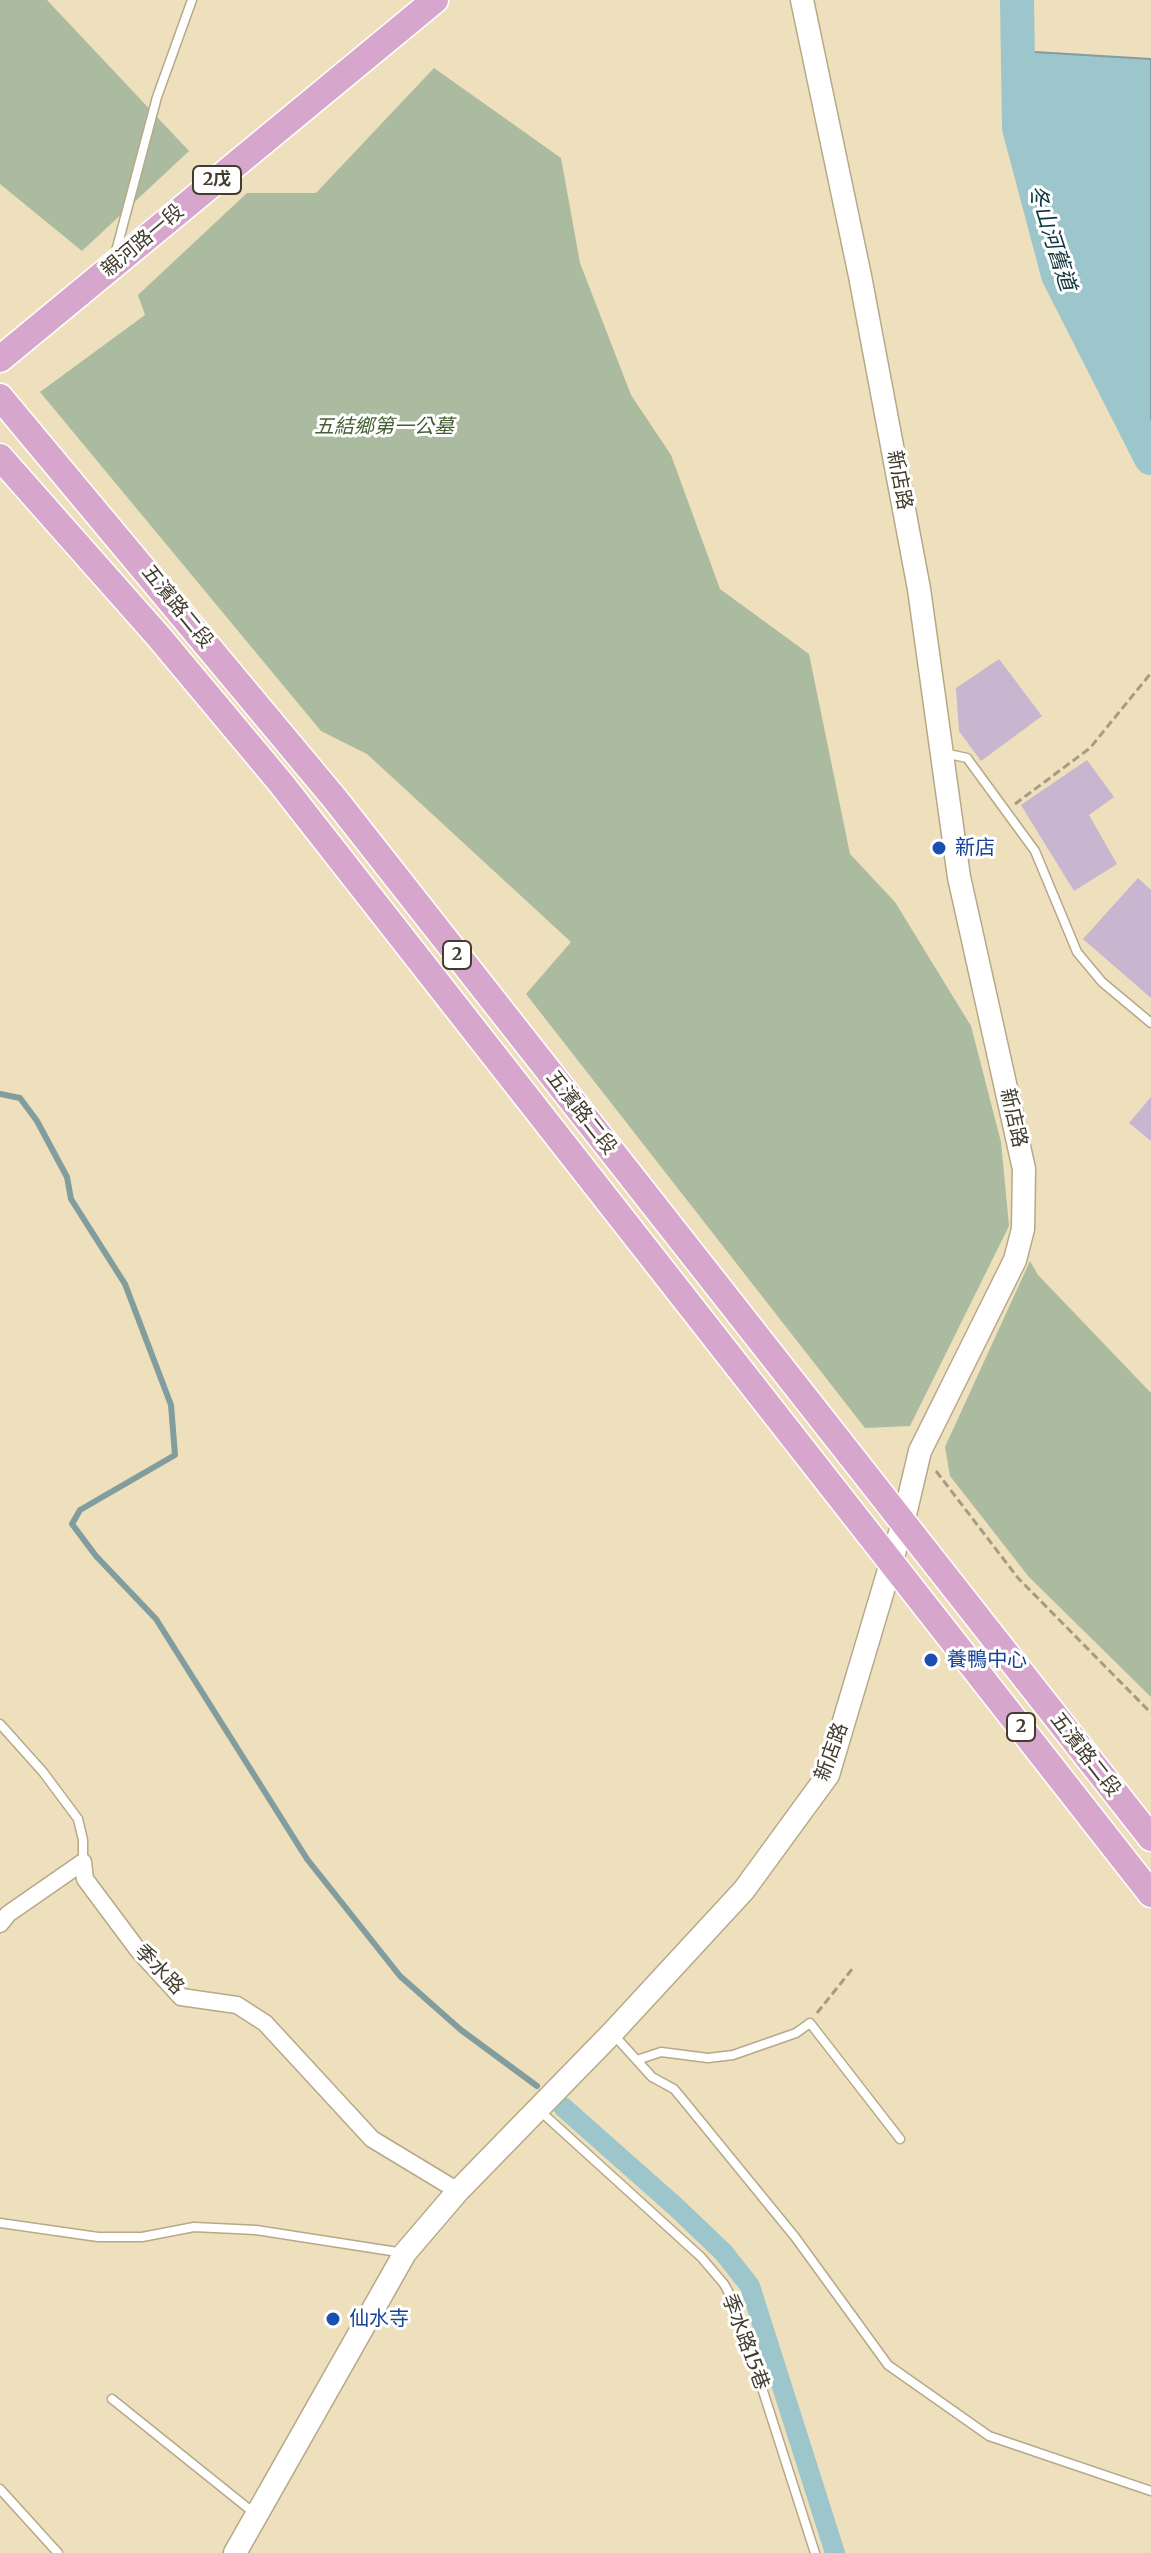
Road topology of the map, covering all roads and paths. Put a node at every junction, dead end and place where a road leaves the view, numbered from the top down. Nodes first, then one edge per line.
1 (192, 0) edge
2 (435, 0) edge
3 (802, 0) edge
4 (112, 267) junction
5 (0, 359) edge
6 (0, 397) edge
7 (0, 457) edge
8 (1151, 673) edge
9 (939, 752) junction
10 (1005, 811) junction
11 (1151, 1023) edge
12 (920, 1451) junction
13 (903, 1523) junction
14 (890, 1561) junction
15 (1151, 1713) edge
16 (0, 1724) edge
17 (1151, 1838) edge
18 (83, 1862) junction
19 (1151, 1894) edge
20 (0, 1924) edge
21 (853, 1968) dead end
22 (810, 2023) junction
23 (612, 2033) junction
24 (637, 2060) junction
25 (538, 2109) junction
26 (900, 2139) dead end
27 (458, 2191) junction
28 (0, 2223) edge
29 (405, 2253) junction
30 (112, 2399) dead end
31 (0, 2489) edge
32 (1151, 2491) edge
33 (255, 2513) junction
34 (58, 2553) edge
35 (235, 2553) edge
36 (815, 2553) edge

1 - 4 lane
2 - 4 main road, 親河路一段 / 2戊
3 - 9 street, 新店路
4 - 5 main road, 親河路一段 / 2戊
6 - 13 main road, 五濱路二段 / 2
7 - 14 main road, 五濱路二段 / 2
8 - 10 path
9 - 10 lane
9 - 12 street, 新店路
10 - 11 lane
12 - 13 street, 新店路
12 - 15 path
13 - 14 street, 新店路
13 - 17 main road, 五濱路二段 / 2
14 - 19 main road, 五濱路二段 / 2
14 - 23 street, 新店路
16 - 18 lane
18 - 20 street
18 - 27 street, 季水路
21 - 22 path
22 - 24 lane
22 - 26 lane
23 - 24 lane
23 - 25 street, 新店路
24 - 32 lane
25 - 27 street
25 - 36 lane, 季水路15巷
27 - 29 street
28 - 29 lane
29 - 33 street
30 - 33 lane
31 - 34 lane
33 - 35 street

